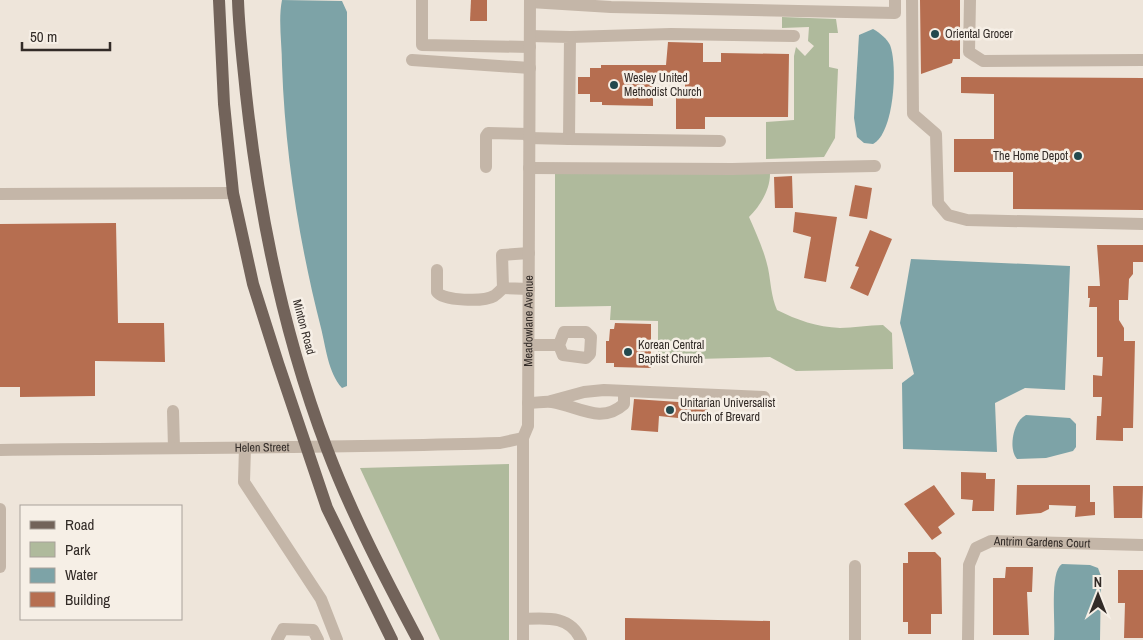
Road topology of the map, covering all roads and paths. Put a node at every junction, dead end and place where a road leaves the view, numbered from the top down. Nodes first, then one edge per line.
1 (219, 0) edge
2 (238, 0) edge
3 (422, 0) edge
4 (895, 0) edge
5 (912, 0) edge
6 (970, 0) edge
7 (530, 1) edge
8 (560, 2) edge
9 (592, 3) edge
10 (794, 36) dead end
11 (570, 37) junction
12 (530, 41) junction
13 (412, 60) dead end
14 (1143, 60) edge
15 (530, 68) junction
16 (529, 136) junction
17 (569, 139) junction
18 (720, 140) dead end
19 (875, 166) dead end
20 (486, 167) dead end
21 (529, 168) junction
22 (233, 193) junction
23 (0, 194) edge
24 (1143, 224) edge
25 (529, 253) junction
26 (437, 270) dead end
27 (503, 288) junction
28 (529, 289) junction
29 (528, 345) junction
30 (559, 345) dead end
31 (624, 391) junction
32 (764, 397) dead end
33 (551, 402) junction
34 (528, 403) junction
35 (173, 411) dead end
36 (523, 438) junction
37 (306, 446) junction
38 (245, 447) junction
39 (174, 448) junction
40 (326, 448) junction
41 (0, 450) edge
42 (0, 509) edge
43 (1143, 545) edge
44 (855, 566) dead end
45 (0, 567) edge
46 (523, 619) junction
47 (277, 640) edge
48 (318, 640) edge
49 (337, 640) edge
50 (392, 640) edge
51 (418, 640) edge
52 (523, 640) edge
53 (581, 640) edge
54 (855, 640) edge
55 (968, 640) edge

1 - 22 main road
2 - 40 main road, Minton Road
3 - 12 street
4 - 9 street
5 - 24 street
6 - 14 street
7 - 8 street
7 - 12 street, Meadowlane Avenue
8 - 9 street
10 - 11 street
11 - 12 street
11 - 17 street
12 - 15 street, Meadowlane Avenue
13 - 15 street
15 - 16 street, Meadowlane Avenue
16 - 17 street
16 - 20 street
16 - 21 street, Meadowlane Avenue
17 - 18 street
19 - 21 street
21 - 25 street, Meadowlane Avenue
22 - 23 street
22 - 37 main road
25 - 27 street
25 - 28 street, Meadowlane Avenue
26 - 27 street
27 - 28 street
28 - 29 street, Meadowlane Avenue
29 - 30 street
29 - 34 street, Meadowlane Avenue
31 - 32 street
31 - 33 street
31 - 33 street
33 - 34 street
34 - 36 street, Meadowlane Avenue
35 - 39 street
36 - 40 street, Helen Street
36 - 46 street, Meadowlane Avenue
37 - 38 street, Helen Street
37 - 40 street, Helen Street
37 - 50 main road
38 - 39 street, Helen Street
38 - 49 street
39 - 41 street, Helen Street
40 - 51 main road, Minton Road
42 - 45 street
43 - 55 street, Antrim Gardens Court
44 - 54 street
46 - 52 street, Meadowlane Avenue
46 - 53 street
47 - 48 street

